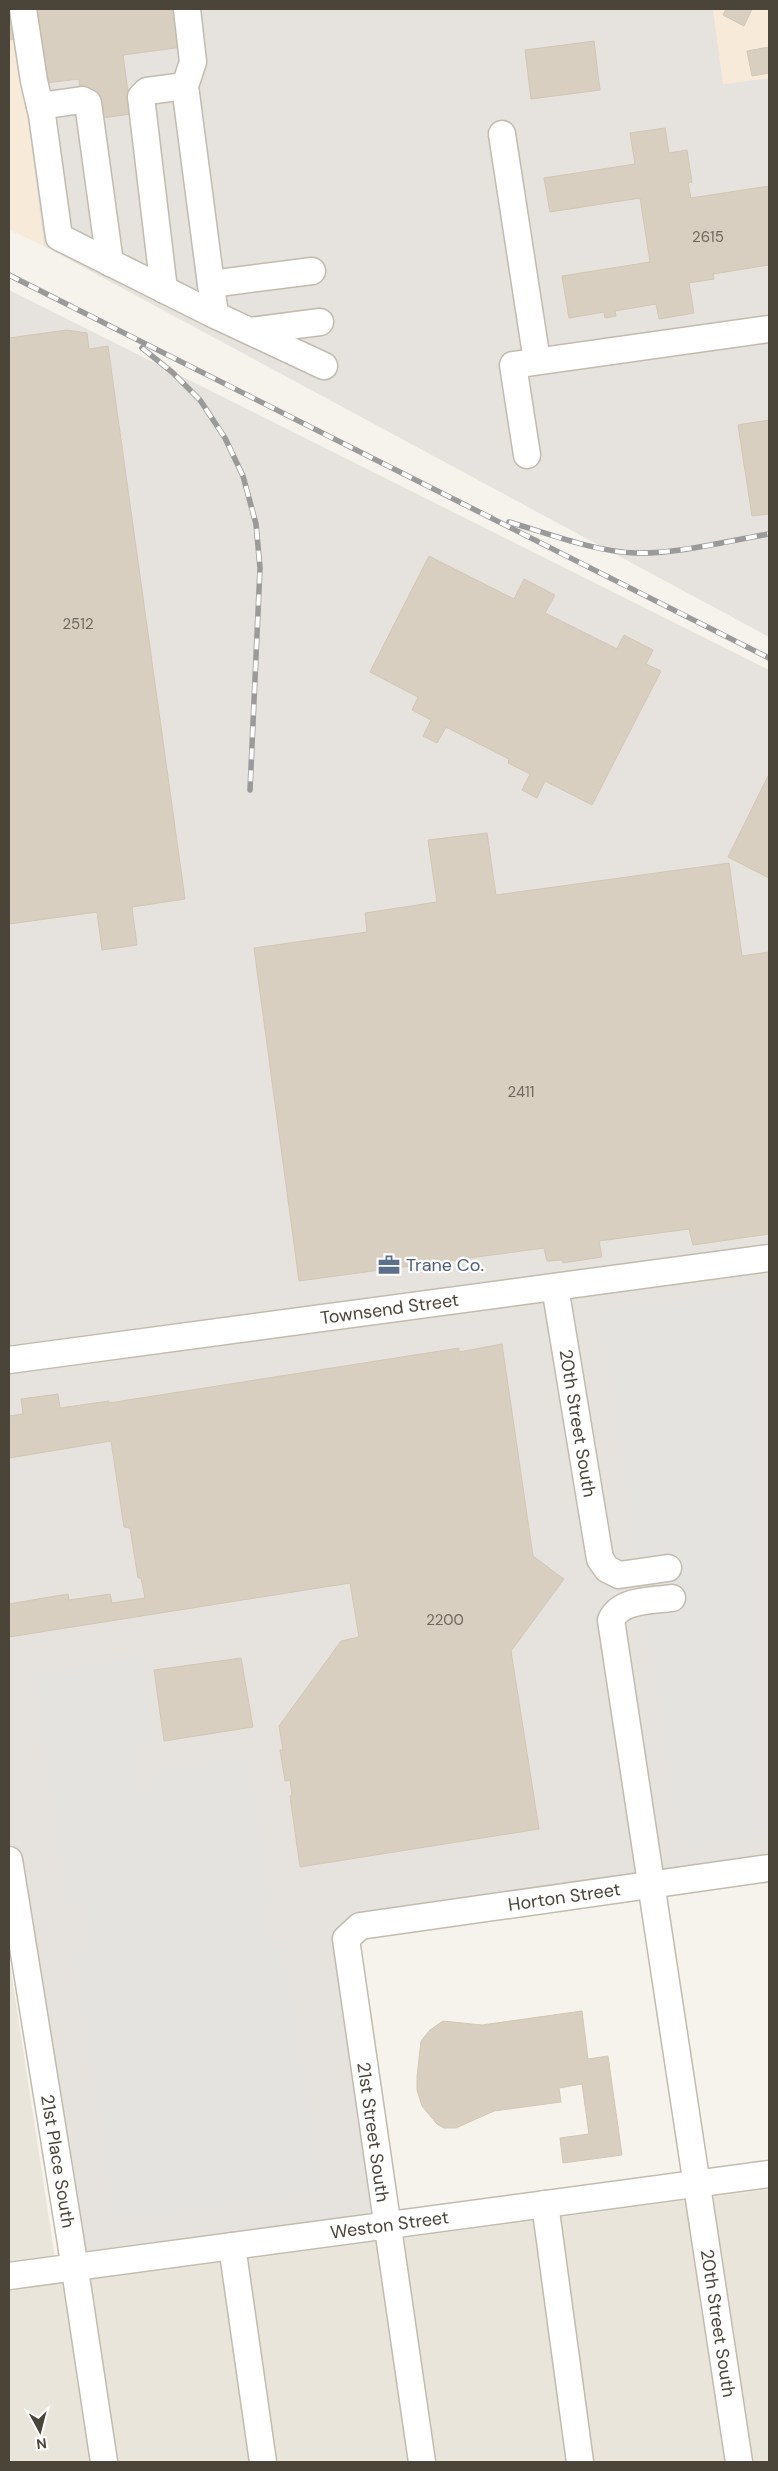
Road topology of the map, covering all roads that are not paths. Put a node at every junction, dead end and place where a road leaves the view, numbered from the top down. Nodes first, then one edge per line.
1 (23, 9) edge
2 (187, 9) edge
3 (185, 86) junction
4 (40, 106) junction
5 (502, 134) dead end
6 (110, 262) junction
7 (312, 271) dead end
8 (211, 284) junction
9 (164, 290) junction
10 (215, 315) junction
11 (320, 322) dead end
12 (769, 329) edge
13 (250, 331) junction
14 (537, 361) junction
15 (324, 366) dead end
16 (527, 455) dead end
17 (769, 1258) edge
18 (555, 1287) junction
19 (9, 1360) edge
20 (668, 1568) dead end
21 (672, 1598) dead end
22 (9, 1860) edge
23 (769, 1868) edge
24 (652, 1883) junction
25 (360, 1926) joint
26 (769, 2174) edge
27 (698, 2184) junction
28 (545, 2204) junction
29 (387, 2225) junction
30 (232, 2246) junction
31 (74, 2267) junction
32 (9, 2276) edge
33 (104, 2462) edge
34 (263, 2462) edge
35 (422, 2462) edge
36 (580, 2462) edge
37 (739, 2462) edge

1 - 4 street
2 - 3 street
3 - 8 street
3 - 9 street
4 - 6 street
4 - 6 street
5 - 14 street
6 - 9 street
7 - 8 street
8 - 10 street
9 - 10 street
10 - 13 street
11 - 13 street
12 - 14 street
13 - 15 street
14 - 16 street
17 - 18 street, Townsend Street
18 - 19 street, Townsend Street
18 - 20 street, 20th Street South
21 - 24 street
22 - 31 street, 21st Place South
23 - 24 street, Horton Street
24 - 25 street, Horton Street
24 - 27 street, 20th Street South
25 - 29 street, 21st Street South
26 - 27 street, Weston Street
27 - 28 street, Weston Street
27 - 37 street, 20th Street South
28 - 29 street, Weston Street
28 - 36 street
29 - 30 street, Weston Street
29 - 35 street, 21st Street South
30 - 31 street, Weston Street
30 - 34 street
31 - 32 street, Weston Street
31 - 33 street, 21st Place South

